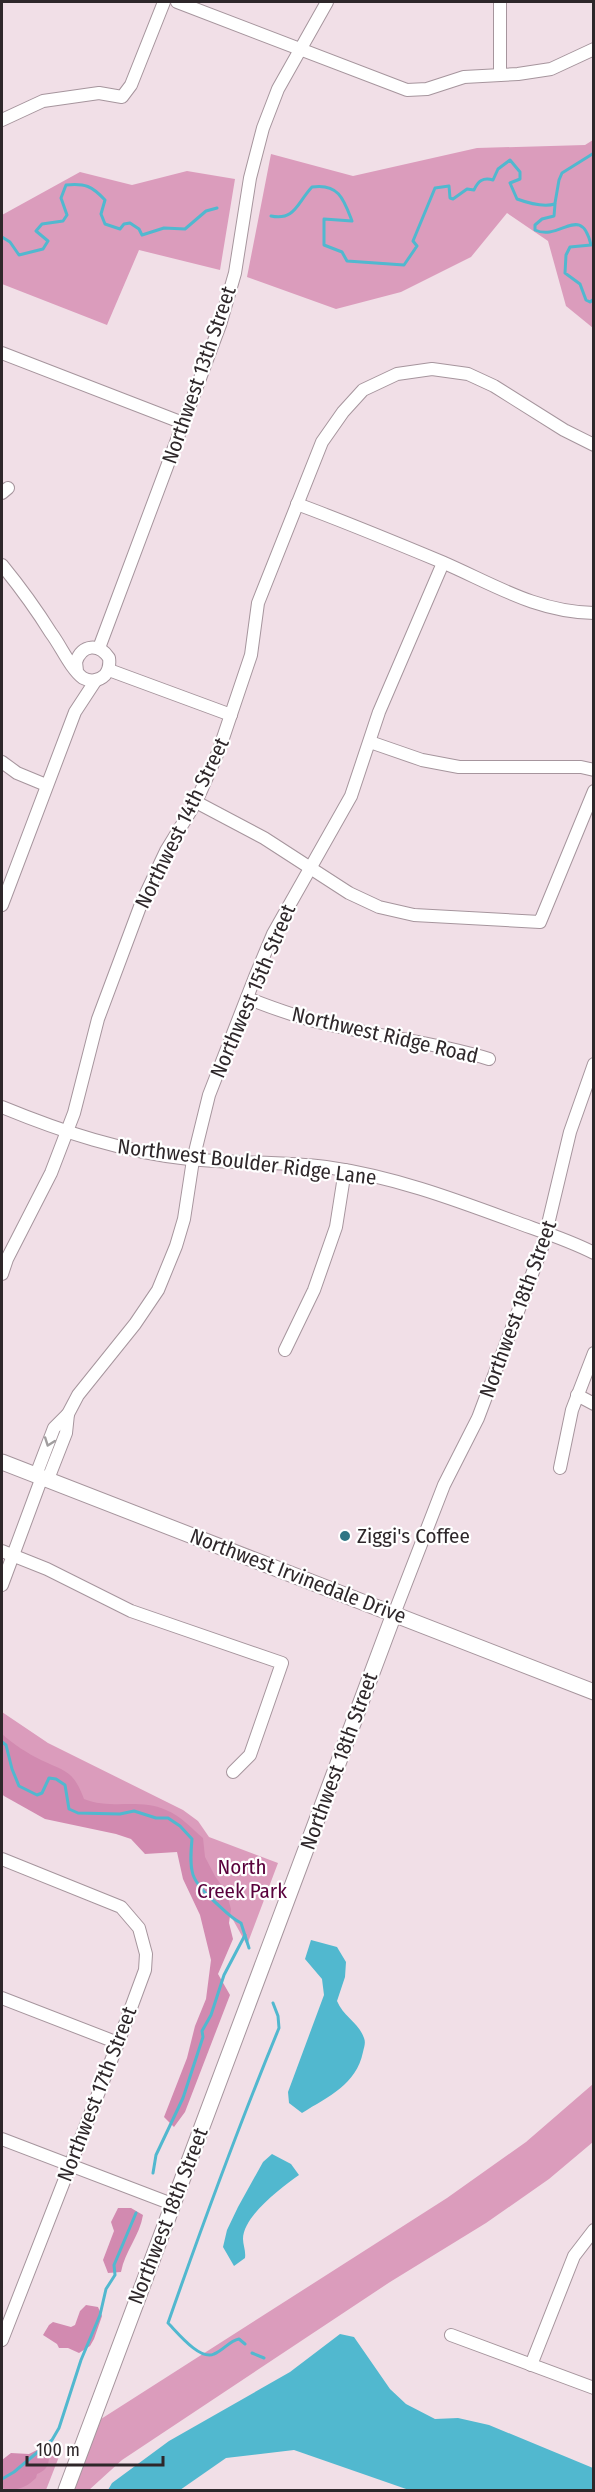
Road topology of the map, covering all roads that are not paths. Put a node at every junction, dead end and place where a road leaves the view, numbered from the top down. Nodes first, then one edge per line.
1 (164, 2) edge
2 (177, 2) edge
3 (327, 2) edge
4 (500, 2) edge
5 (594, 49) edge
6 (300, 50) junction
7 (500, 74) junction
8 (2, 120) edge
9 (2, 352) edge
10 (183, 423) junction
11 (594, 445) edge
12 (297, 504) junction
13 (443, 563) junction
14 (2, 565) edge
15 (594, 613) edge
16 (52, 634) junction
17 (99, 648) junction
18 (84, 649) junction
19 (109, 670) junction
20 (78, 672) junction
21 (96, 680) junction
22 (75, 712) junction
23 (231, 715) junction
24 (370, 742) junction
25 (2, 762) edge
26 (594, 770) edge
27 (46, 785) junction
28 (594, 790) edge
29 (196, 802) junction
30 (311, 868) junction
31 (2, 905) edge
32 (247, 998) junction
33 (489, 1059) dead end
34 (594, 1064) edge
35 (2, 1107) edge
36 (67, 1131) junction
37 (193, 1160) junction
38 (345, 1170) junction
39 (547, 1234) junction
40 (594, 1253) edge
41 (2, 1274) edge
42 (285, 1350) dead end
43 (594, 1353) edge
44 (577, 1395) junction
45 (594, 1404) edge
46 (2, 1462) edge
47 (560, 1468) dead end
48 (42, 1477) junction
49 (7, 1553) edge
50 (2, 1585) edge
51 (394, 1614) junction
52 (594, 1692) edge
53 (233, 1772) dead end
54 (2, 1859) edge
55 (2, 1998) edge
56 (118, 2043) junction
57 (2, 2139) edge
58 (69, 2165) junction
59 (172, 2204) junction
60 (594, 2230) edge
61 (451, 2335) dead end
62 (2, 2340) edge
63 (531, 2365) junction
64 (594, 2388) edge
65 (66, 2490) edge

1 - 8 street
2 - 6 street
3 - 6 street, Northwest 13th Street
4 - 7 street
5 - 7 street
6 - 7 street
6 - 10 street, Northwest 13th Street
9 - 10 street
10 - 17 street, Northwest 13th Street
11 - 12 street, Northwest 14th Street
12 - 13 street
12 - 23 street, Northwest 14th Street
13 - 15 street
13 - 24 street, Northwest 15th Street
14 - 16 street
16 - 18 street
16 - 20 street
17 - 18 street
17 - 19 street
18 - 20 street
19 - 21 street
19 - 23 street
20 - 21 street
20 - 22 street
21 - 22 street
22 - 27 street
23 - 29 street, Northwest 14th Street
24 - 26 street
24 - 30 street, Northwest 15th Street
25 - 27 street
27 - 31 street
28 - 30 street
29 - 30 street
29 - 36 street, Northwest 14th Street
30 - 32 street, Northwest 15th Street
32 - 33 street, Northwest Ridge Road
32 - 37 street, Northwest 15th Street
34 - 39 street, Northwest 18th Street
35 - 36 street, Northwest Boulder Ridge Lane
36 - 37 street, Northwest Boulder Ridge Lane
36 - 41 street, Northwest 14th Street
37 - 38 street, Northwest Boulder Ridge Lane
37 - 48 street, Northwest 15th Street
38 - 39 street, Northwest Boulder Ridge Lane
38 - 42 street
39 - 40 street, Northwest Boulder Ridge Lane
39 - 51 street, Northwest 18th Street
43 - 44 street
44 - 45 street
44 - 47 street
46 - 48 main road, Northwest Irvinedale Drive
48 - 49 street, Northwest 15th Street
48 - 51 main road, Northwest Irvinedale Drive
49 - 50 street, Northwest 15th Street
49 - 53 street
51 - 52 main road, Northwest Irvinedale Drive
51 - 59 main road, Northwest 18th Street
54 - 56 street, Northwest 17th Street
55 - 56 street
56 - 58 street, Northwest 17th Street
57 - 58 street
58 - 59 street
58 - 62 street, Northwest 17th Street
59 - 65 main road, Northwest 18th Street
60 - 63 street
61 - 63 street
63 - 64 street

